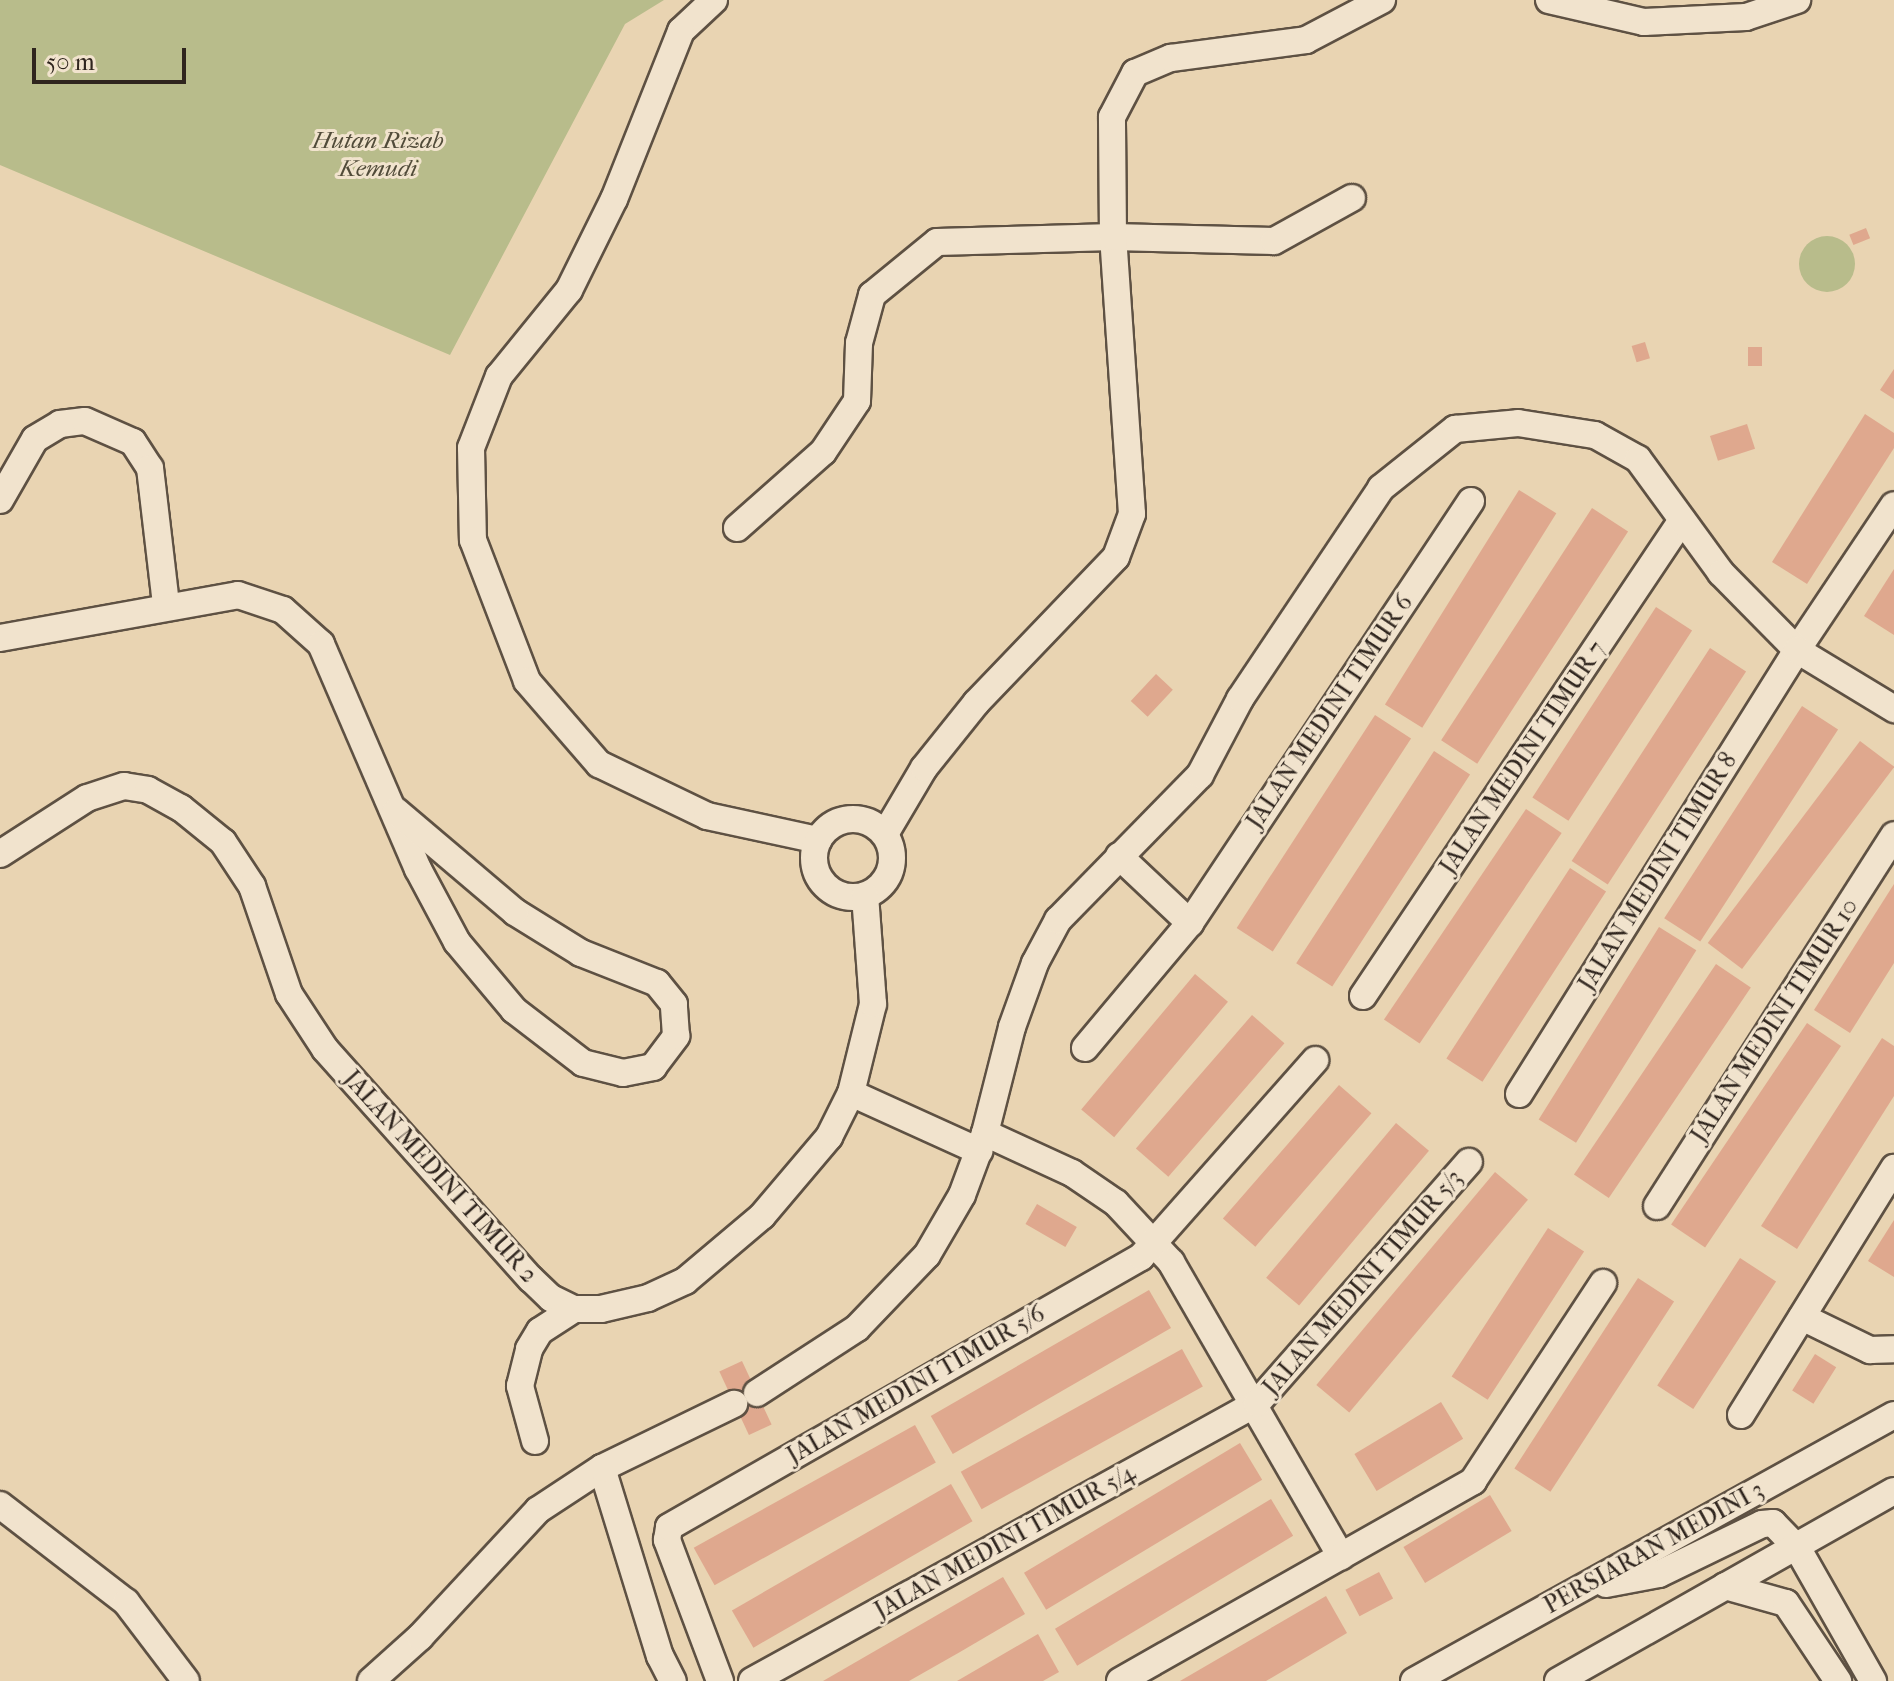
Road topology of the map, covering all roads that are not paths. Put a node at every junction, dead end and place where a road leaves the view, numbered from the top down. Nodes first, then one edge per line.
1 (714, 0) edge
2 (1382, 0) edge
3 (1549, 0) edge
4 (1797, 0) edge
5 (1352, 198) dead end
6 (1113, 237) junction
7 (0, 500) edge
8 (1471, 501) dead end
9 (1894, 505) edge
10 (1682, 520) junction
11 (737, 528) dead end
12 (166, 605) junction
13 (0, 638) edge
14 (1797, 650) junction
15 (1894, 709) edge
16 (396, 811) junction
17 (885, 834) junction
18 (1894, 835) edge
19 (818, 840) junction
20 (0, 854) edge
21 (1119, 856) junction
22 (865, 896) junction
23 (1190, 923) junction
24 (1363, 996) dead end
25 (1085, 1048) dead end
26 (1315, 1060) dead end
27 (851, 1093) junction
28 (1519, 1094) dead end
29 (982, 1142) junction
30 (1469, 1162) dead end
31 (1894, 1168) edge
32 (1657, 1206) dead end
33 (1155, 1243) junction
34 (1603, 1283) dead end
35 (574, 1309) junction
36 (1802, 1317) junction
37 (1894, 1349) edge
38 (1257, 1403) junction
39 (1741, 1415) dead end
40 (1894, 1415) edge
41 (535, 1441) dead end
42 (602, 1468) junction
43 (1894, 1491) edge
44 (0, 1505) edge
45 (1798, 1549) junction
46 (1341, 1556) junction
47 (1725, 1586) junction
48 (1582, 1588) junction
49 (186, 1681) edge
50 (371, 1681) edge
51 (673, 1681) edge
52 (720, 1681) edge
53 (752, 1681) edge
54 (1120, 1681) edge
55 (1414, 1681) edge
56 (1558, 1681) edge
57 (1838, 1681) edge
58 (1873, 1681) edge

1 - 19 street
2 - 6 street
3 - 4 street
5 - 6 street
6 - 11 street
6 - 17 street
7 - 12 street
8 - 23 street, JALAN MEDINI TIMUR 6
9 - 14 street, JALAN MEDINI TIMUR 8
10 - 14 street
10 - 21 street
10 - 24 street, JALAN MEDINI TIMUR 7
12 - 13 street
12 - 16 street
14 - 15 street
14 - 28 street, JALAN MEDINI TIMUR 8
16 - 16 street
17 - 19 street
17 - 22 street
18 - 32 street, JALAN MEDINI TIMUR 10
19 - 22 street
20 - 35 street, JALAN MEDINI TIMUR 2
21 - 23 street
21 - 29 street
22 - 27 street
23 - 25 street, JALAN MEDINI TIMUR 6
26 - 33 street, JALAN MEDINI TIMUR 5/6
27 - 29 street
27 - 35 street
29 - 33 street
29 - 42 street
30 - 38 street, JALAN MEDINI TIMUR 5/3
31 - 36 street
33 - 38 street
33 - 52 street, JALAN MEDINI TIMUR 5/6
34 - 46 street
35 - 41 street
36 - 37 street
36 - 39 street
38 - 46 street
38 - 53 street, JALAN MEDINI TIMUR 5/4
40 - 48 street, PERSIARAN MEDINI 3
42 - 50 street
42 - 51 street
43 - 45 street
44 - 49 street
45 - 47 street
45 - 48 street
45 - 58 street
46 - 54 street
47 - 56 street
47 - 57 street
48 - 55 street, PERSIARAN MEDINI 3

